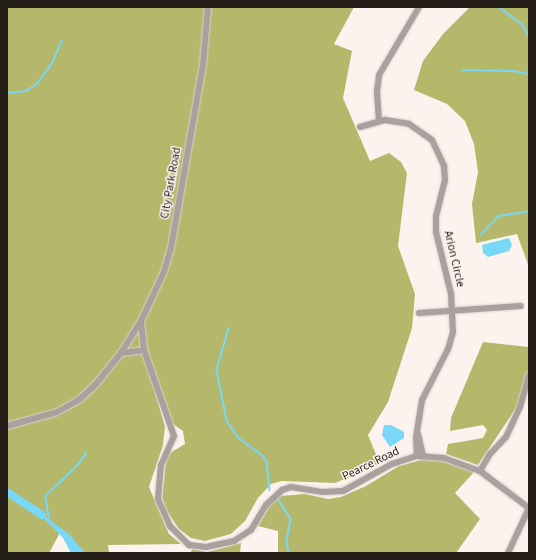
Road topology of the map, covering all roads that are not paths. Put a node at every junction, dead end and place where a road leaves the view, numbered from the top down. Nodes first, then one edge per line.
1 (208, 7) edge
2 (419, 7) edge
3 (379, 121) junction
4 (360, 127) dead end
5 (521, 306) dead end
6 (452, 311) junction
7 (419, 313) dead end
8 (141, 321) junction
9 (144, 350) junction
10 (121, 353) junction
11 (529, 375) edge
12 (7, 426) edge
13 (420, 456) junction
14 (480, 471) junction
15 (529, 508) edge
16 (508, 553) edge

1 - 8 street, City Park Road
2 - 3 street
3 - 4 street, Arion Circle
3 - 6 street, Arion Circle
5 - 6 street
6 - 7 street
6 - 13 street, Arion Circle
8 - 9 street, Pearce Road
8 - 10 street, City Park Road
9 - 10 street
9 - 13 street, Pearce Road
10 - 12 street, City Park Road
11 - 14 street
13 - 14 street, Pearce Road
14 - 15 street, Pearce Road
15 - 16 street

